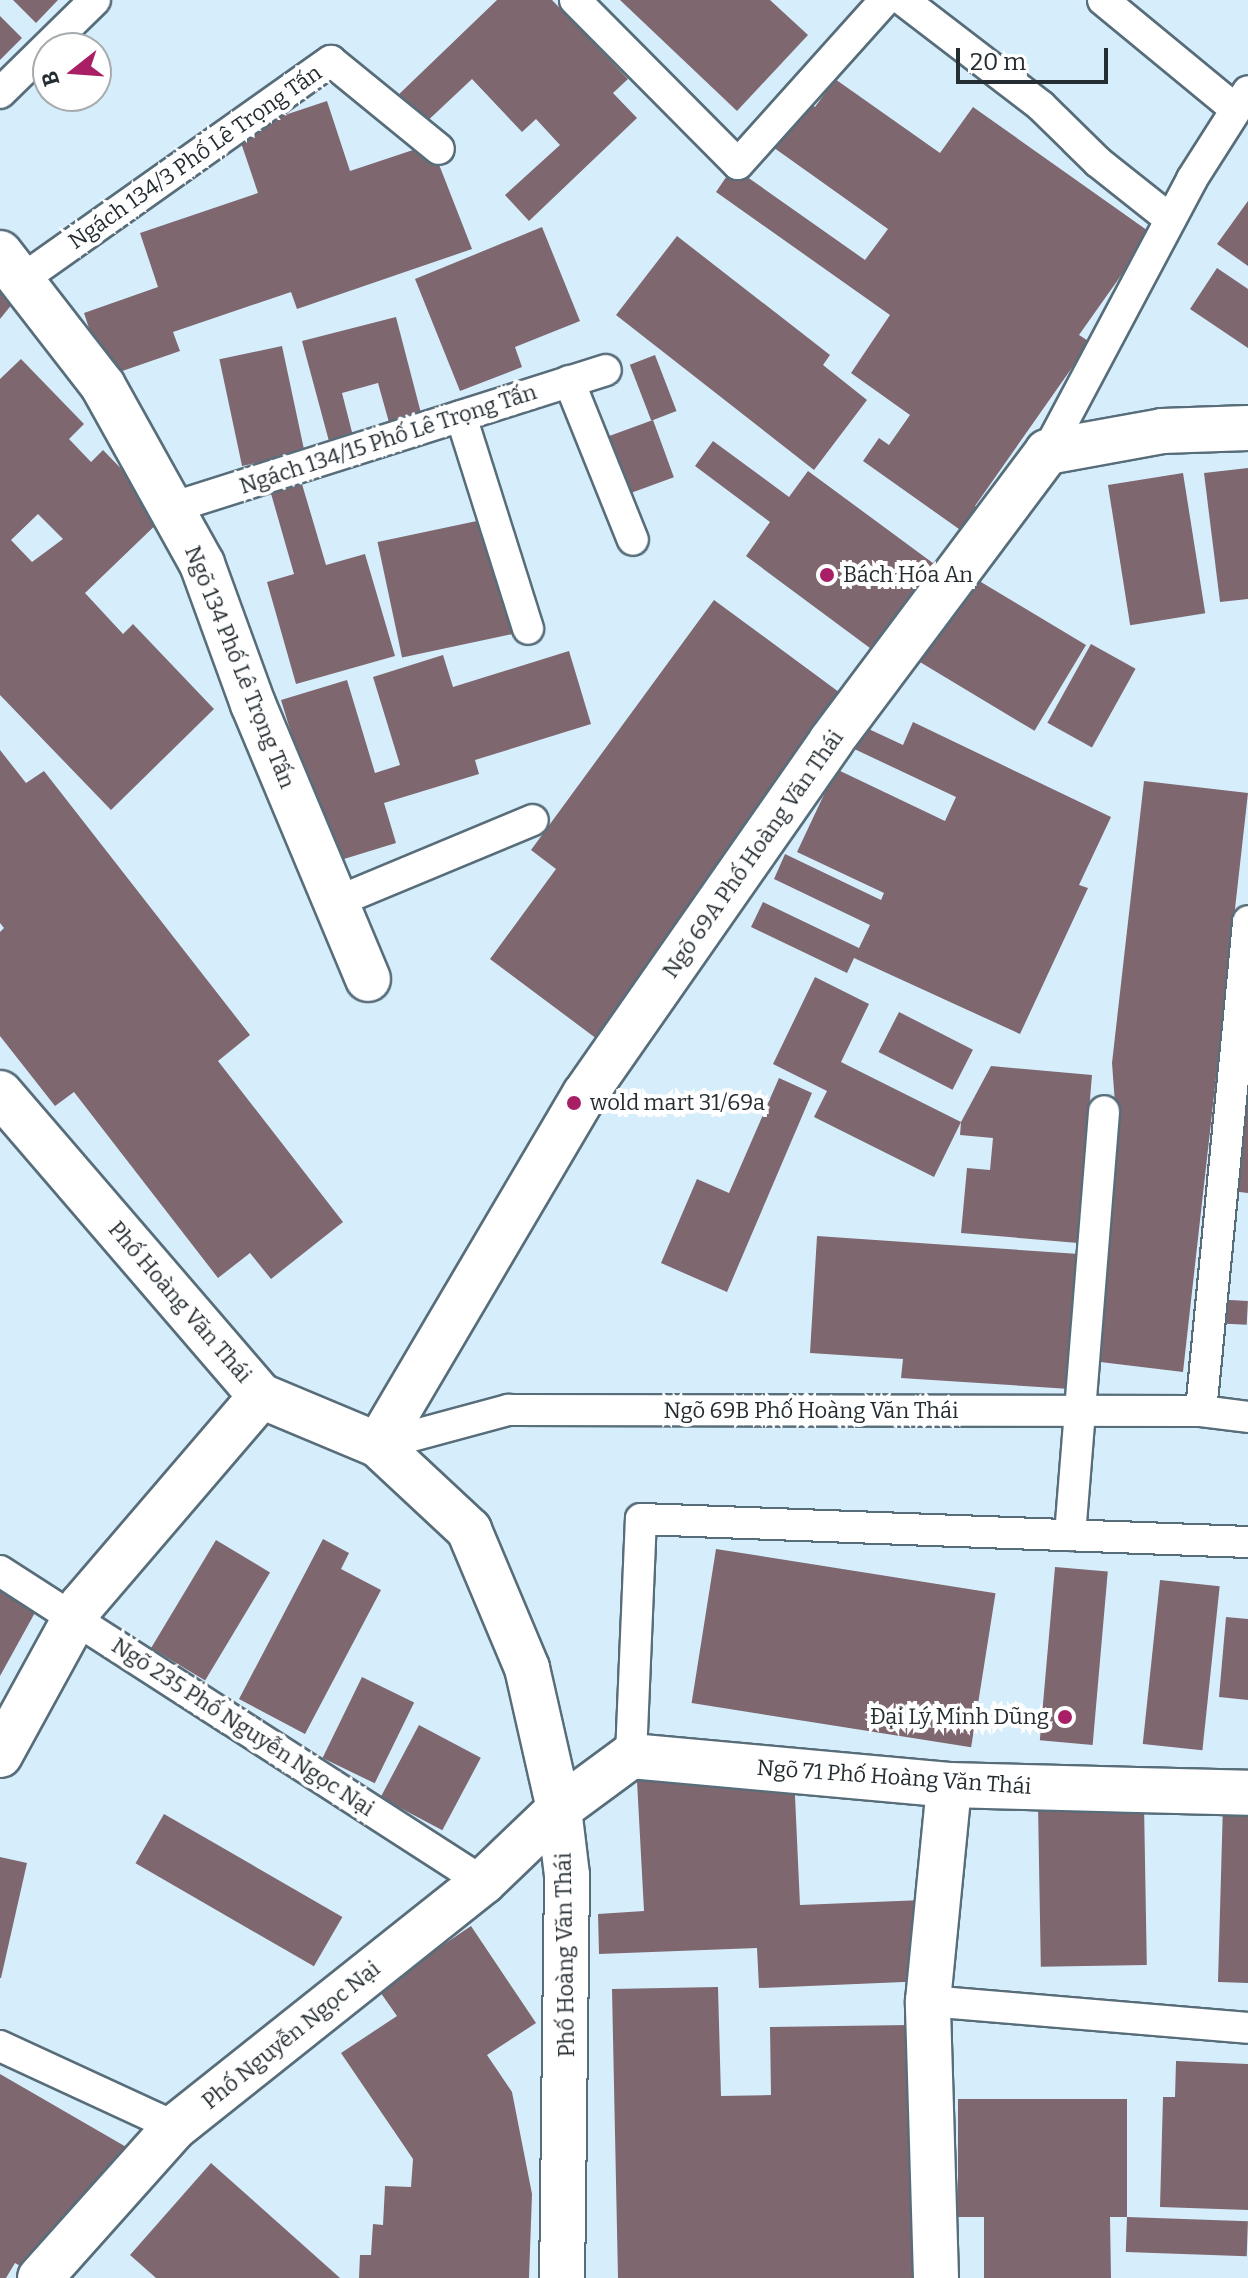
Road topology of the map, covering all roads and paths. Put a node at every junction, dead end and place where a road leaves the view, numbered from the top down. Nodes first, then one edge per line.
1 (95, 0) edge
2 (575, 0) edge
3 (885, 0) edge
4 (903, 0) edge
5 (1103, 0) edge
6 (0, 93) edge
7 (1242, 100) edge
8 (439, 149) dead end
9 (1170, 219) junction
10 (12, 266) edge
11 (606, 370) dead end
12 (569, 381) junction
13 (461, 416) junction
14 (1248, 428) edge
15 (1047, 452) junction
16 (171, 508) junction
17 (633, 540) dead end
18 (528, 629) dead end
19 (533, 820) dead end
20 (336, 902) junction
21 (1248, 921) edge
22 (368, 979) dead end
23 (0, 1093) edge
24 (1104, 1111) dead end
25 (261, 1396) junction
26 (1080, 1411) junction
27 (1201, 1411) junction
28 (1248, 1417) edge
29 (378, 1445) junction
30 (1070, 1535) junction
31 (1248, 1542) edge
32 (1, 1572) edge
33 (74, 1617) junction
34 (0, 1755) edge
35 (631, 1756) junction
36 (949, 1785) junction
37 (1248, 1793) edge
38 (559, 1809) junction
39 (483, 1882) junction
40 (928, 2001) junction
41 (1248, 2028) edge
42 (0, 2046) edge
43 (175, 2127) junction
44 (40, 2278) edge
45 (562, 2278) edge
46 (936, 2278) edge

1 - 6 lane
2 - 3 lane
4 - 9 lane
5 - 7 lane
7 - 9 lane
8 - 10 lane, Ngách 134/3 Phố Lê Trọng Tấn
9 - 15 lane
10 - 16 street, Ngõ 134 Phố Lê Trọng Tấn
11 - 12 lane, Ngách 134/15 Phố Lê Trọng Tấn
12 - 13 lane, Ngách 134/15 Phố Lê Trọng Tấn
12 - 17 lane
13 - 16 lane, Ngách 134/15 Phố Lê Trọng Tấn
13 - 18 lane
14 - 15 street
15 - 29 street, Ngõ 69A Phố Hoàng Văn Thái
16 - 20 street, Ngõ 134 Phố Lê Trọng Tấn
19 - 20 lane
20 - 22 street, Ngõ 134 Phố Lê Trọng Tấn
21 - 27 lane
23 - 25 street, Phố Hoàng Văn Thái
24 - 26 lane
25 - 29 street, Phố Hoàng Văn Thái
25 - 33 street
26 - 27 lane, Ngõ 69B Phố Hoàng Văn Thái
26 - 29 lane, Ngõ 69B Phố Hoàng Văn Thái
26 - 30 lane
27 - 28 lane, Ngõ 69B Phố Hoàng Văn Thái
29 - 38 street, Phố Hoàng Văn Thái
30 - 31 lane
30 - 35 lane
32 - 33 lane, Ngõ 235 Phố Nguyễn Ngọc Nại
33 - 34 street
33 - 39 lane, Ngõ 235 Phố Nguyễn Ngọc Nại
35 - 36 street, Ngõ 71 Phố Hoàng Văn Thái
35 - 38 street
36 - 37 street, Ngõ 71 Phố Hoàng Văn Thái
36 - 40 street
38 - 39 street, Phố Nguyễn Ngọc Nại
38 - 45 street, Phố Hoàng Văn Thái
39 - 43 street, Phố Nguyễn Ngọc Nại
40 - 41 lane
40 - 46 street
42 - 43 lane
43 - 44 street, Phố Nguyễn Ngọc Nại

